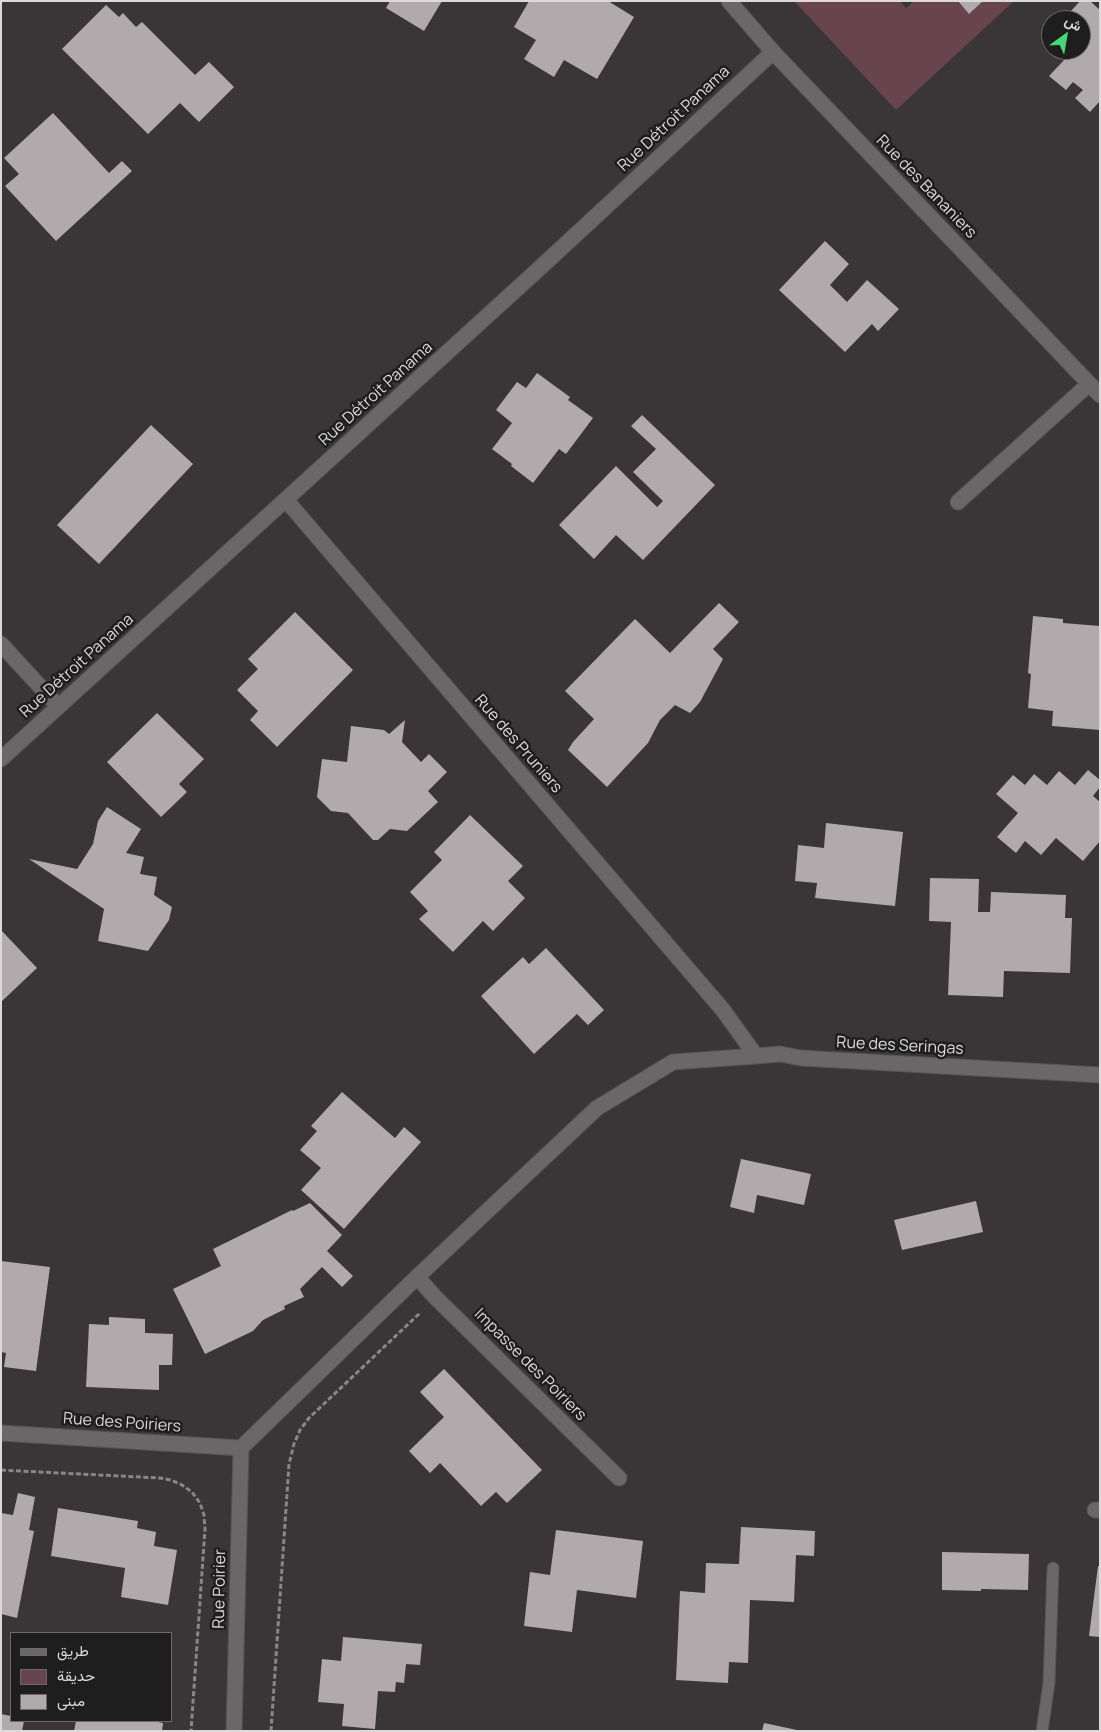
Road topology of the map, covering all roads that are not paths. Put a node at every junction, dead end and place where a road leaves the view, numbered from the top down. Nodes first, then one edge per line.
1 (729, 1) edge
2 (774, 52) junction
3 (1094, 390) edge
4 (286, 500) junction
5 (958, 502) dead end
6 (1, 644) edge
7 (58, 706) junction
8 (1, 759) edge
9 (756, 1056) junction
10 (1100, 1074) edge
11 (417, 1277) junction
12 (1, 1433) edge
13 (241, 1448) junction
14 (619, 1478) dead end
15 (1054, 1568) dead end
16 (234, 1731) edge
17 (1042, 1731) edge

1 - 2 street, Rue des Bananiers
2 - 3 street, Rue des Bananiers
2 - 4 street, Rue Détroit Panama
3 - 5 street
4 - 7 street, Rue Détroit Panama
4 - 9 street, Rue des Pruniers
6 - 7 street
7 - 8 street, Rue Détroit Panama
9 - 10 street, Rue des Seringas
9 - 11 street, Rue des Seringas
11 - 13 street, Rue des Seringas
11 - 14 street, Impasse des Poiriers
12 - 13 street, Rue des Poiriers
13 - 16 street, Rue Poirier
15 - 17 lane

